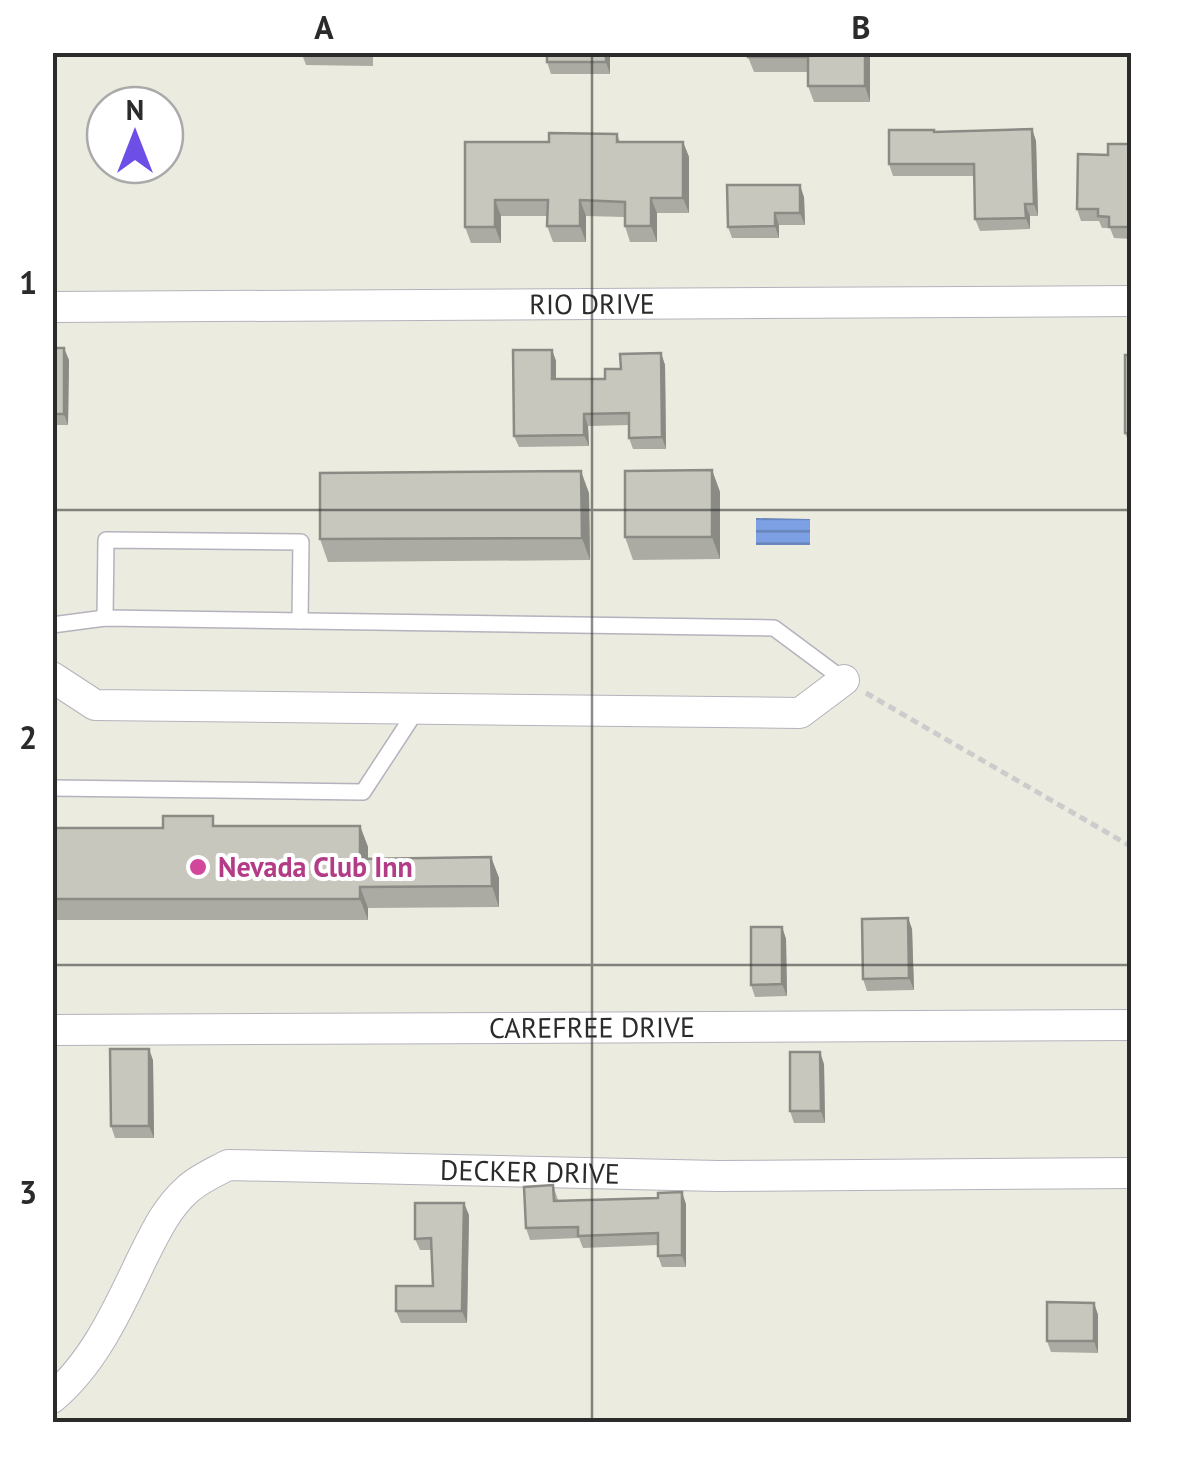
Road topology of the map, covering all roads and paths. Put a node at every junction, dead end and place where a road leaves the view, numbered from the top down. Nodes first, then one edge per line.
1 (1132, 301) edge
2 (52, 307) edge
3 (105, 618) junction
4 (300, 621) junction
5 (52, 625) edge
6 (52, 677) edge
7 (844, 680) junction
8 (418, 707) junction
9 (52, 788) edge
10 (1132, 848) edge
11 (1132, 1025) edge
12 (52, 1030) edge
13 (1132, 1172) edge
14 (52, 1398) edge

1 - 2 street, RIO DRIVE
3 - 4 lane
3 - 4 lane
3 - 5 lane
4 - 7 lane
6 - 8 street
7 - 8 street
7 - 10 path
8 - 9 lane
11 - 12 street, CAREFREE DRIVE
13 - 14 street, DECKER DRIVE

